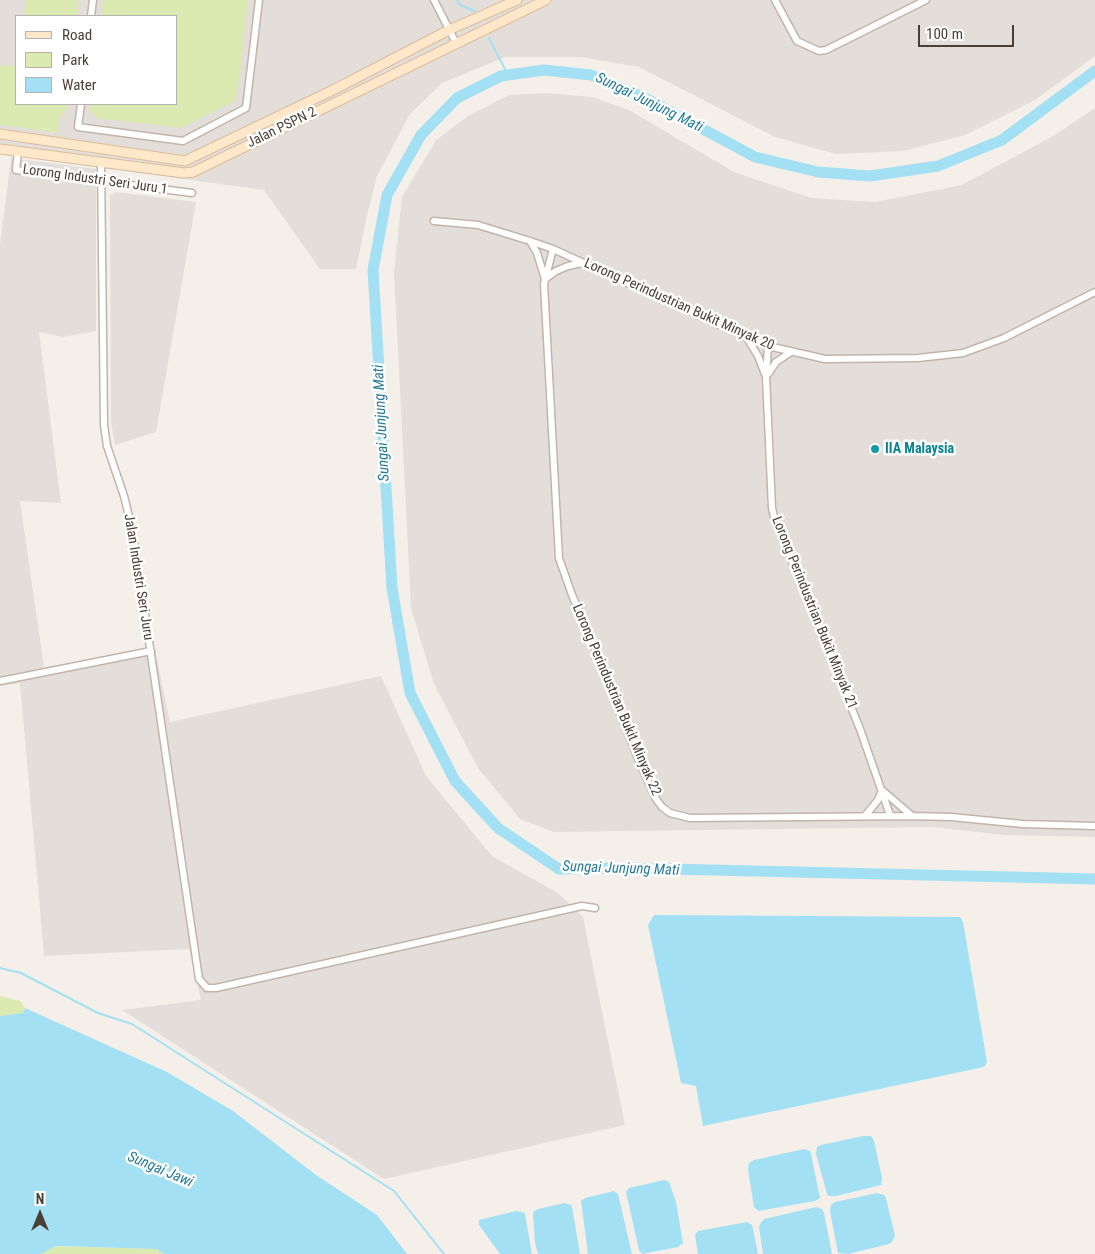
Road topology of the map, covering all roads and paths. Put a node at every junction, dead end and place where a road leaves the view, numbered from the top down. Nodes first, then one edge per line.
1 (93, 0) edge
2 (259, 0) edge
3 (434, 0) edge
4 (517, 0) edge
5 (546, 0) edge
6 (775, 0) edge
7 (926, 0) edge
8 (91, 15) edge
9 (449, 30) junction
10 (456, 43) junction
11 (81, 105) edge
12 (0, 134) edge
13 (0, 149) edge
14 (18, 151) junction
15 (101, 162) junction
16 (100, 181) junction
17 (192, 194) dead end
18 (434, 221) dead end
19 (530, 240) junction
20 (553, 250) junction
21 (583, 263) junction
22 (545, 279) junction
23 (1095, 292) edge
24 (746, 337) junction
25 (768, 346) junction
26 (791, 352) junction
27 (766, 377) junction
28 (151, 651) junction
29 (0, 681) edge
30 (882, 790) junction
31 (864, 816) junction
32 (890, 816) junction
33 (912, 816) junction
34 (1095, 826) edge
35 (594, 908) dead end

1 - 8 street
2 - 11 street
3 - 9 street
4 - 9 street, Jalan PSPN 2
5 - 10 street, Jalan PSPN 2
6 - 7 street
9 - 10 street
9 - 12 street, Jalan PSPN 2
10 - 15 street, Jalan PSPN 2
13 - 14 street, Jalan PSPN 2
14 - 15 street, Jalan PSPN 2
14 - 16 street, Lorong Industri Seri Juru 1
15 - 16 street, Jalan Industri Seri Juru
16 - 17 street, Lorong Industri Seri Juru 1
16 - 28 street, Jalan Industri Seri Juru
18 - 19 street, Lorong Perindustrian Bukit Minyak 20
19 - 20 street, Lorong Perindustrian Bukit Minyak 20
19 - 22 street
20 - 21 street, Lorong Perindustrian Bukit Minyak 20
20 - 22 street, Lorong Perindustrian Bukit Minyak 22
21 - 22 street
21 - 24 street, Lorong Perindustrian Bukit Minyak 20
22 - 31 street, Lorong Perindustrian Bukit Minyak 22
23 - 26 street, Lorong Perindustrian Bukit Minyak 20
24 - 25 street, Lorong Perindustrian Bukit Minyak 20
24 - 27 street
25 - 26 street, Lorong Perindustrian Bukit Minyak 20
25 - 27 street, Lorong Perindustrian Bukit Minyak 21
26 - 27 street
27 - 30 street, Lorong Perindustrian Bukit Minyak 21
28 - 29 street
28 - 35 street, Jalan Industri Seri Juru
30 - 31 street
30 - 32 street, Lorong Perindustrian Bukit Minyak 21
30 - 33 street
31 - 32 street, Lorong Perindustrian Bukit Minyak 22
32 - 33 street, Lorong Perindustrian Bukit Minyak 22
33 - 34 street, Lorong Perindustrian Bukit Minyak 22

